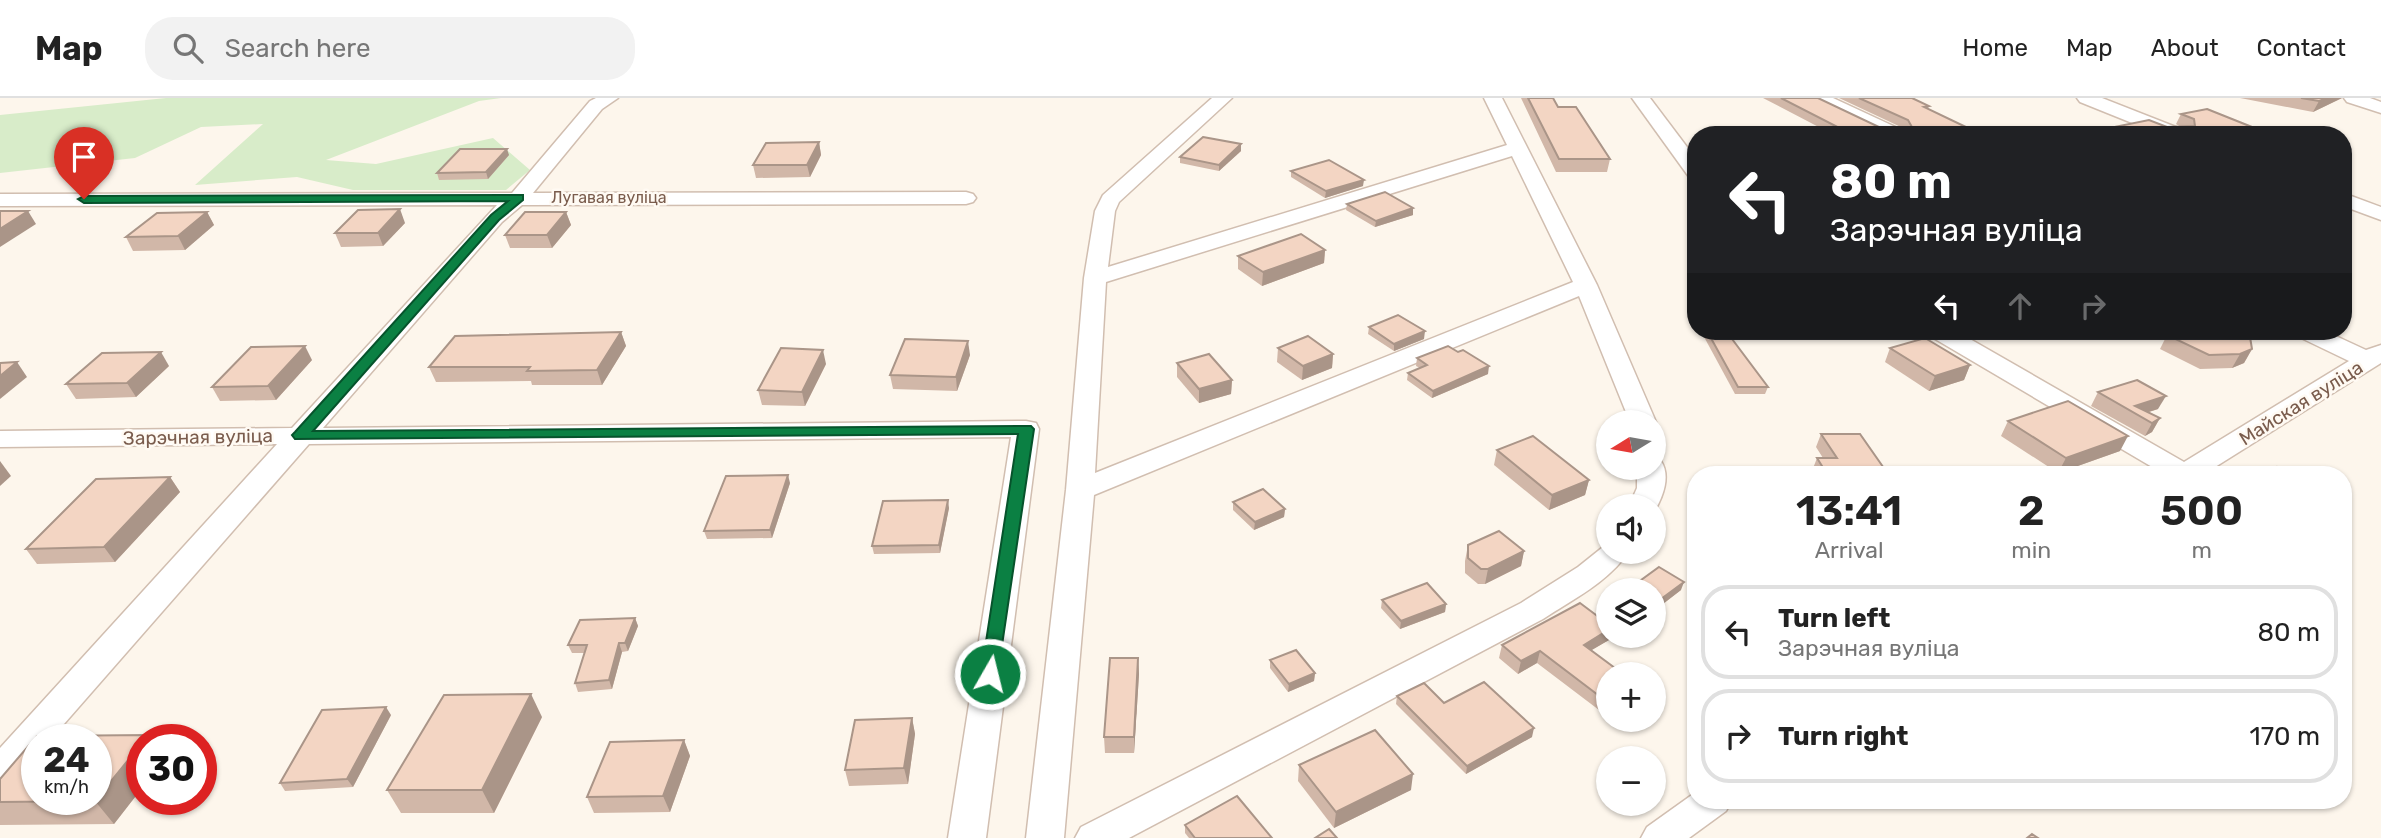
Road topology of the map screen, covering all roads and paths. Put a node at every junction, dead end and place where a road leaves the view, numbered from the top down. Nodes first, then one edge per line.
1 (609, 98) edge
2 (1223, 98) edge
3 (1493, 98) edge
4 (1641, 98) edge
5 (1819, 98) edge
6 (2086, 98) edge
7 (2353, 98) edge
8 (2381, 108) edge
9 (1878, 126) edge
10 (2156, 126) edge
11 (1518, 148) junction
12 (1687, 161) edge
13 (519, 197) junction
14 (966, 198) dead end
15 (0, 200) edge
16 (2352, 203) edge
17 (2381, 214) edge
18 (1095, 278) junction
19 (1586, 285) junction
20 (1954, 340) edge
21 (2330, 340) edge
22 (2375, 357) edge
23 (1638, 410) edge
24 (300, 435) junction
25 (0, 439) edge
26 (2171, 466) edge
27 (2198, 466) edge
28 (1080, 490) junction
29 (1600, 564) edge
30 (0, 772) edge
31 (1700, 809) edge
32 (967, 838) edge
33 (1045, 838) edge
34 (1094, 838) edge
35 (1660, 838) edge

1 - 13 street
2 - 18 street
3 - 11 street
4 - 12 street
5 - 9 street
6 - 10 street
7 - 8 street
11 - 18 street
11 - 19 street
13 - 14 street, Лугавая вуліца
13 - 15 street, Лугавая вуліца
13 - 24 street
16 - 17 street
18 - 28 street
19 - 23 street
19 - 28 street
20 - 26 street
21 - 22 street
22 - 27 street, Майская вуліца
24 - 25 street, Зарэчная вуліца
24 - 30 street
24 - 32 street, Зарэчная вуліца
28 - 33 street
29 - 34 street
31 - 35 street

